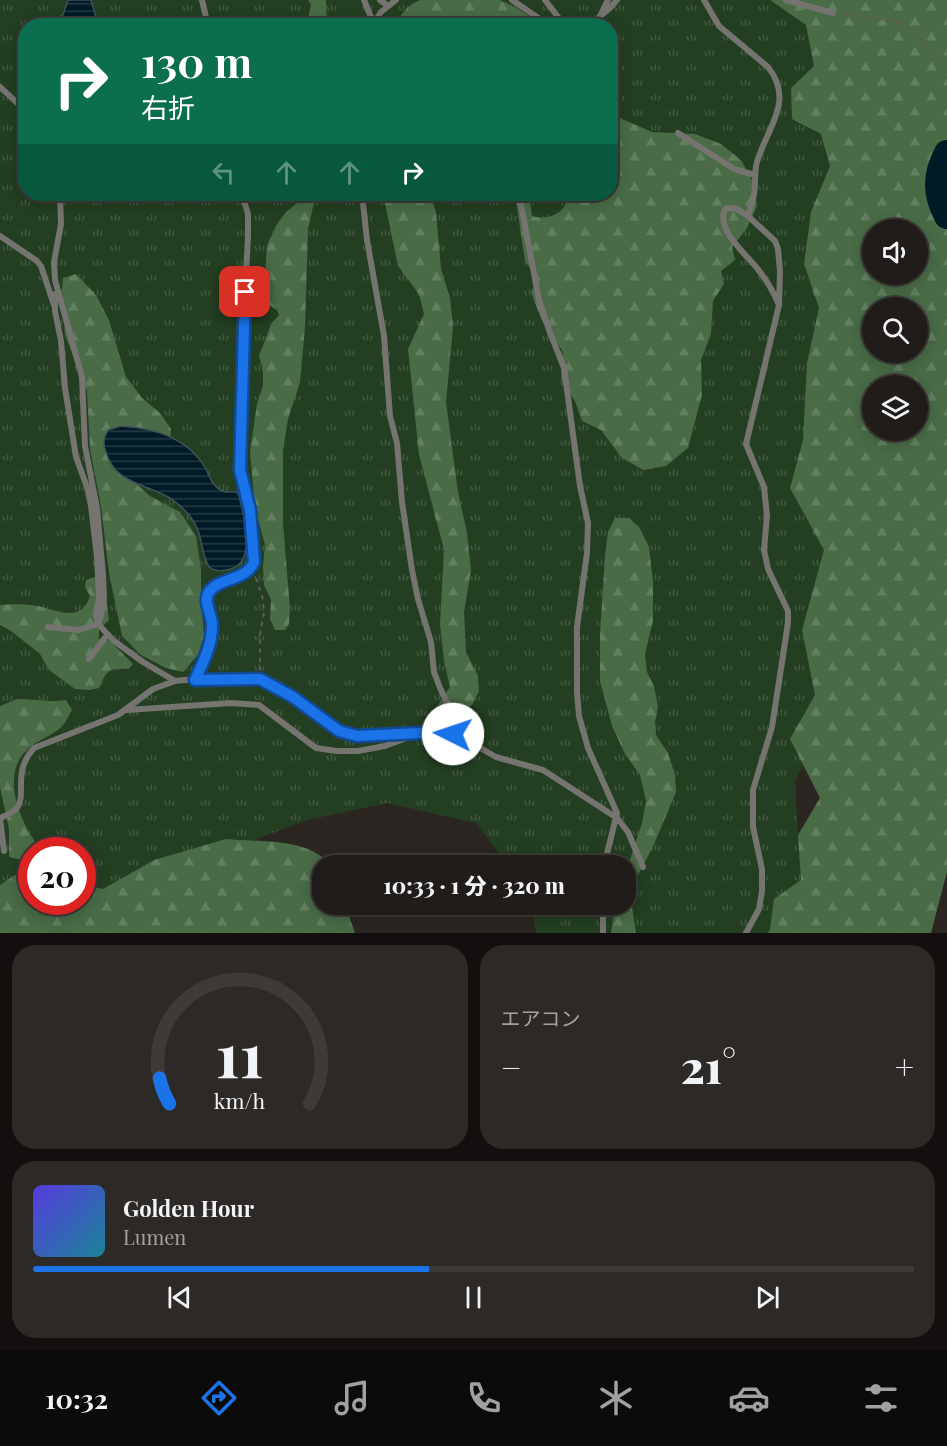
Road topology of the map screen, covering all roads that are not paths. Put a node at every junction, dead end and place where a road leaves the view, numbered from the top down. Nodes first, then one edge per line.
1 (202, 0) edge
2 (364, 0) edge
3 (380, 0) edge
4 (396, 0) edge
5 (512, 0) edge
6 (545, 0) edge
7 (608, 0) edge
8 (617, 0) edge
9 (704, 0) edge
10 (786, 0) edge
11 (388, 6) junction
12 (833, 13) road end
13 (599, 17) joint
14 (206, 18) edge
15 (370, 18) edge
16 (377, 18) edge
17 (538, 18) edge
18 (559, 18) edge
19 (0, 87) edge
20 (18, 104) edge
21 (678, 133) dead end
22 (755, 175) junction
23 (60, 201) edge
24 (244, 201) edge
25 (363, 201) edge
26 (520, 201) edge
27 (748, 216) junction
28 (0, 236) edge
29 (55, 280) junction
30 (779, 305) junction
31 (56, 311) junction
32 (98, 624) junction
33 (48, 627) dead end
34 (107, 635) junction
35 (89, 659) dead end
36 (195, 680) junction
37 (176, 681) junction
38 (126, 710) junction
39 (413, 732) junction
40 (470, 742) junction
41 (0, 818) edge
42 (616, 818) junction
43 (4, 851) dead end
44 (607, 855) edge
45 (643, 867) dead end
46 (603, 915) edge
47 (603, 933) edge
48 (746, 933) edge

1 - 14 lane
2 - 15 lane
3 - 11 lane
4 - 11 lane
5 - 17 lane
6 - 18 lane
7 - 13 lane
8 - 13 lane
9 - 22 lane
10 - 12 lane
11 - 16 lane
19 - 20 lane
21 - 22 lane
22 - 27 lane
23 - 29 lane
24 - 36 lane
25 - 40 lane
26 - 42 lane
27 - 30 lane
27 - 30 lane
28 - 31 lane
29 - 31 lane
29 - 32 lane
30 - 48 lane
31 - 32 lane
32 - 33 lane
32 - 34 lane
34 - 35 lane
34 - 37 lane
36 - 37 lane
36 - 39 lane
37 - 38 lane
38 - 39 lane
38 - 41 lane
39 - 40 lane
40 - 42 lane
41 - 43 lane
42 - 44 lane
42 - 45 lane
46 - 47 lane

